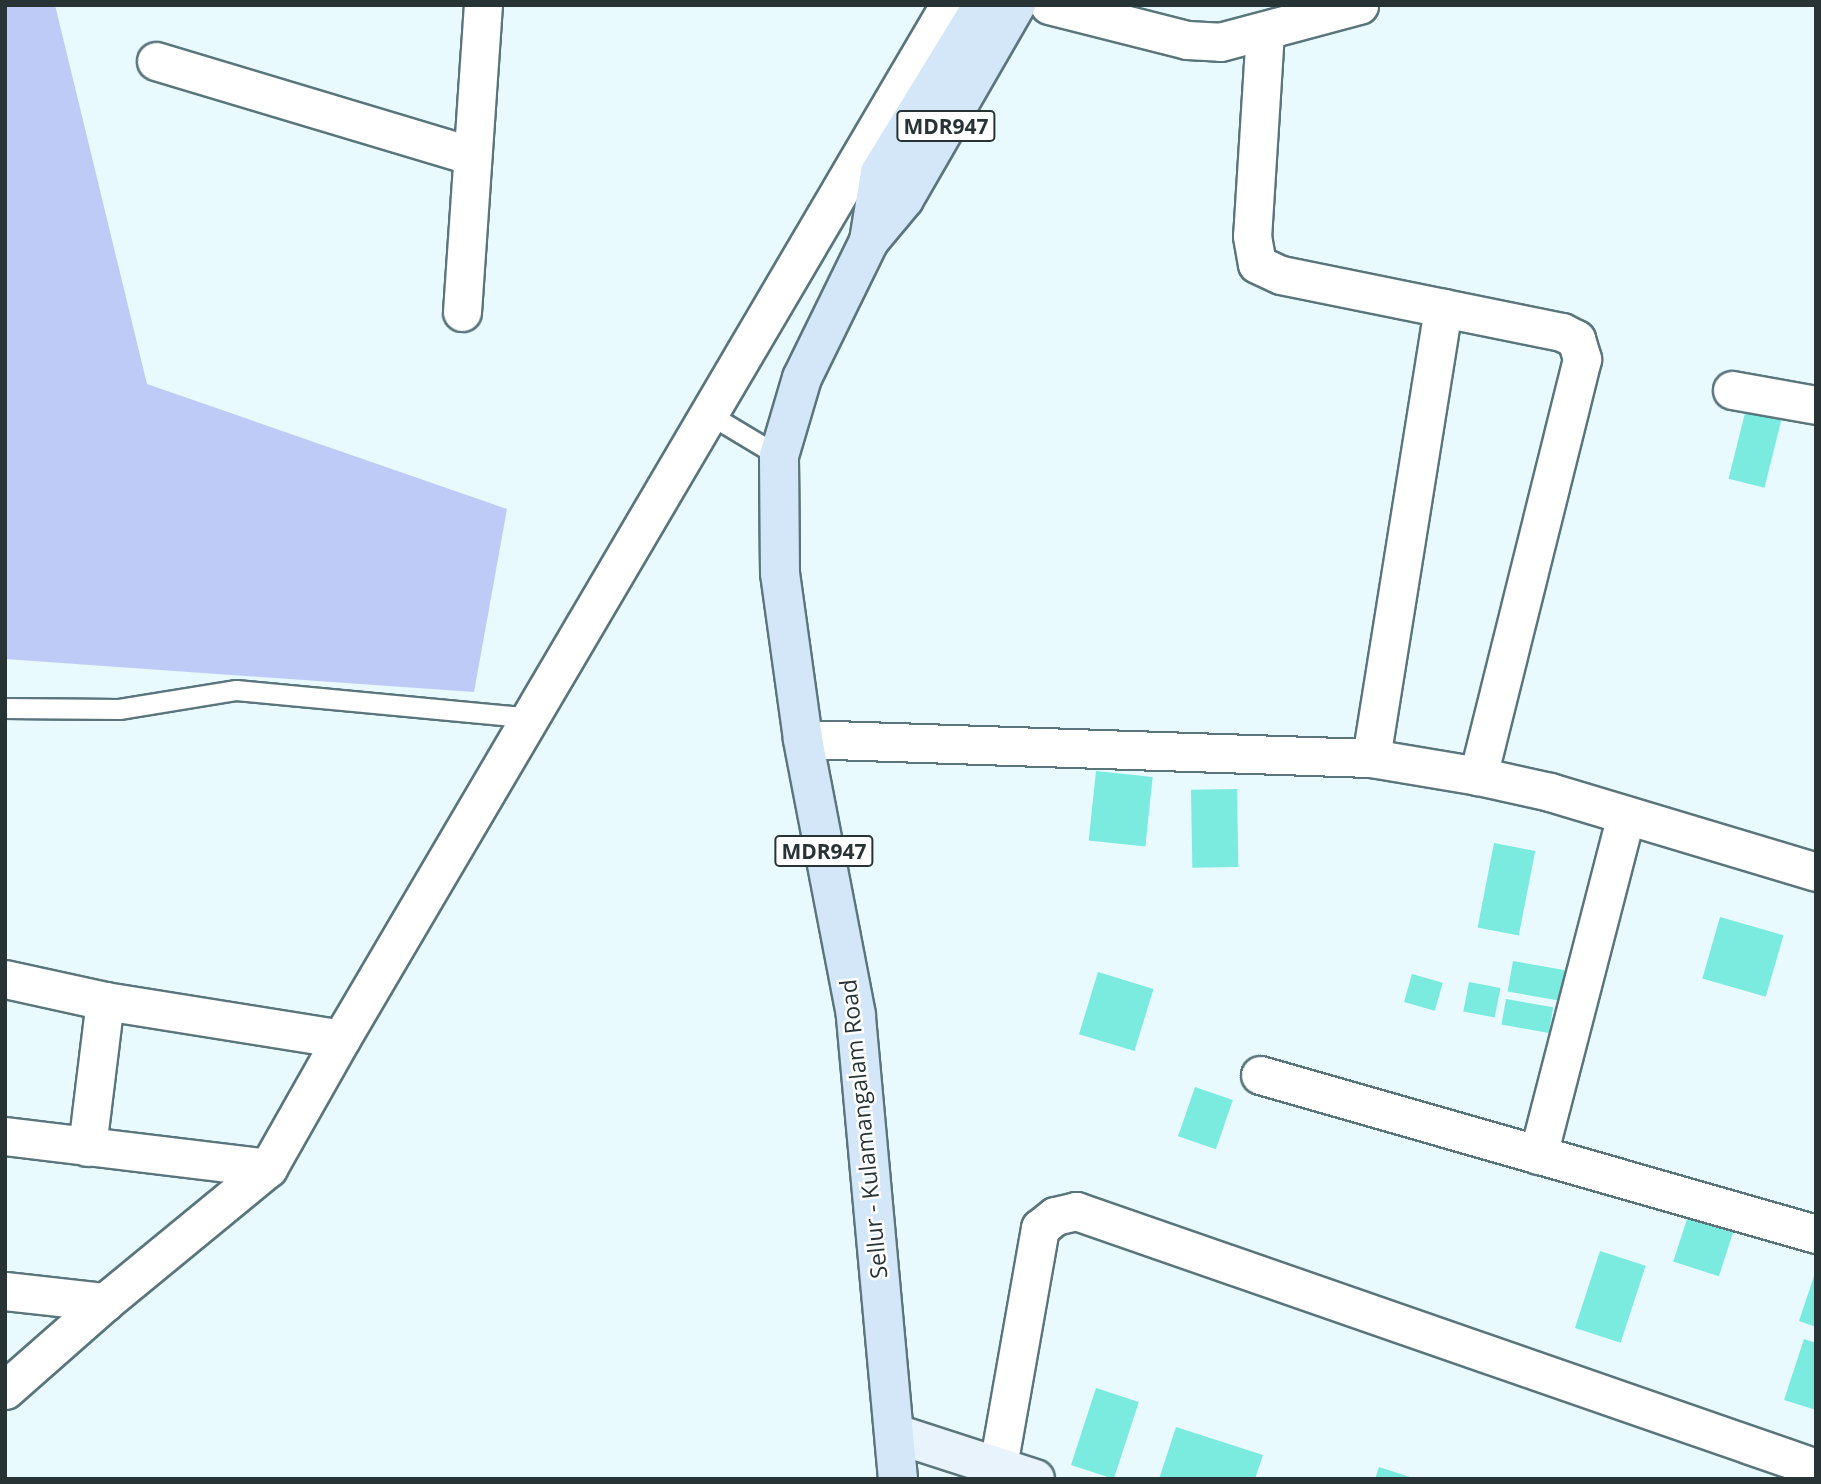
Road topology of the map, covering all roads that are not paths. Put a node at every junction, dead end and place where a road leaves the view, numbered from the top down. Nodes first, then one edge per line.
1 (483, 5) edge
2 (949, 5) edge
3 (983, 5) edge
4 (1016, 5) edge
5 (1049, 5) edge
6 (1359, 5) edge
7 (1265, 30) junction
8 (156, 61) dead end
9 (472, 156) junction
10 (869, 240) junction
11 (1443, 308) junction
12 (462, 312) dead end
13 (1732, 390) dead end
14 (1816, 405) edge
15 (709, 414) junction
16 (779, 456) junction
17 (5, 708) edge
18 (530, 718) junction
19 (803, 740) junction
20 (1371, 758) junction
21 (1479, 776) junction
22 (1626, 815) junction
23 (1816, 872) edge
24 (5, 979) edge
25 (106, 1001) junction
26 (341, 1039) junction
27 (1260, 1075) dead end
28 (5, 1136) edge
29 (87, 1147) junction
30 (1538, 1155) junction
31 (268, 1168) junction
32 (1816, 1234) edge
33 (5, 1291) edge
34 (105, 1302) junction
35 (5, 1390) edge
36 (896, 1434) junction
37 (998, 1466) junction
38 (1816, 1468) edge
39 (898, 1479) edge
40 (1035, 1479) edge

1 - 9 street
2 - 15 street
3 - 10 main road
4 - 10 main road, Sellur - Kulamangalam Road / MDR947
5 - 7 street
6 - 7 street
7 - 11 street
8 - 9 street
9 - 12 street
10 - 16 main road, Sellur - Kulamangalam Road / MDR947
11 - 20 street
11 - 21 street
13 - 14 street
15 - 16 lane
15 - 18 street
16 - 19 main road, Sellur - Kulamangalam Road / MDR947
17 - 18 lane
18 - 26 street
19 - 20 street
19 - 36 main road, Sellur - Kulamangalam Road / MDR947
20 - 21 street
21 - 22 street
22 - 23 street
22 - 30 street
24 - 25 street
25 - 26 street
25 - 29 street
26 - 31 street
27 - 30 street
28 - 29 street
29 - 31 street
30 - 32 street
31 - 34 street
33 - 34 street
34 - 35 street
36 - 37 street
36 - 39 main road, Sellur - Kulamangalam Road / MDR947
37 - 38 street
37 - 40 street

